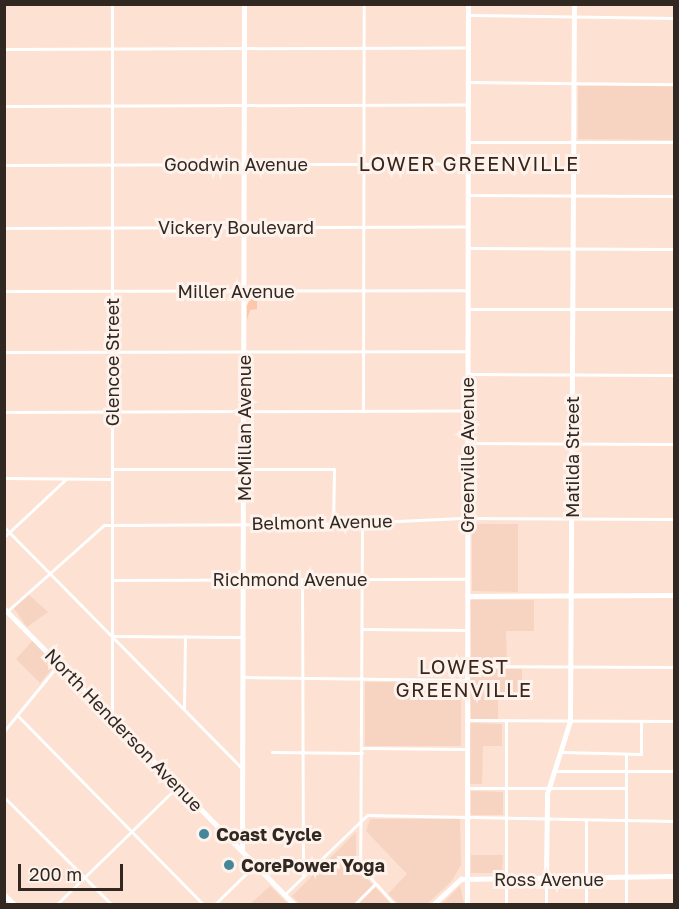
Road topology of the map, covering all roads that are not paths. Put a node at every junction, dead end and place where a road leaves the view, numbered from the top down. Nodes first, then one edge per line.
1 (112, 4) edge
2 (244, 4) edge
3 (364, 4) edge
4 (468, 4) edge
5 (574, 4) edge
6 (468, 15) junction
7 (574, 17) junction
8 (675, 18) edge
9 (467, 47) junction
10 (244, 48) junction
11 (363, 48) junction
12 (4, 49) edge
13 (112, 49) junction
14 (467, 82) junction
15 (574, 83) junction
16 (675, 84) edge
17 (363, 104) junction
18 (467, 104) junction
19 (112, 105) junction
20 (244, 105) junction
21 (4, 106) edge
22 (468, 142) junction
23 (574, 142) junction
24 (675, 142) edge
25 (364, 163) junction
26 (468, 163) junction
27 (112, 164) junction
28 (243, 164) junction
29 (4, 165) edge
30 (468, 195) junction
31 (574, 195) junction
32 (675, 196) edge
33 (468, 226) junction
34 (243, 227) junction
35 (363, 227) junction
36 (4, 228) edge
37 (111, 228) junction
38 (468, 248) junction
39 (573, 249) junction
40 (675, 249) edge
41 (363, 290) junction
42 (468, 290) junction
43 (4, 291) edge
44 (112, 291) junction
45 (244, 291) junction
46 (467, 309) junction
47 (573, 309) junction
48 (675, 309) edge
49 (363, 351) junction
50 (467, 351) junction
51 (4, 352) edge
52 (112, 352) junction
53 (244, 352) junction
54 (467, 374) junction
55 (572, 374) junction
56 (675, 375) edge
57 (467, 410) junction
58 (244, 411) junction
59 (363, 411) junction
60 (4, 412) edge
61 (112, 412) junction
62 (466, 443) junction
63 (572, 443) junction
64 (675, 444) edge
65 (112, 469) junction
66 (244, 469) junction
67 (4, 478) edge
68 (66, 479) junction
69 (112, 479) junction
70 (466, 518) junction
71 (572, 519) junction
72 (675, 519) edge
73 (362, 523) junction
74 (112, 524) junction
75 (243, 524) junction
76 (333, 524) junction
77 (4, 527) edge
78 (10, 532) junction
79 (4, 537) edge
80 (48, 572) junction
81 (302, 579) junction
82 (362, 579) junction
83 (467, 579) junction
84 (112, 580) junction
85 (243, 580) junction
86 (571, 595) junction
87 (675, 595) edge
88 (467, 596) junction
89 (5, 611) edge
90 (362, 629) junction
91 (466, 630) junction
92 (112, 636) junction
93 (185, 636) junction
94 (243, 637) junction
95 (59, 663) junction
96 (466, 666) junction
97 (571, 667) junction
98 (675, 667) edge
99 (243, 677) junction
100 (466, 680) junction
101 (302, 681) junction
102 (362, 681) junction
103 (184, 709) junction
104 (18, 716) junction
105 (112, 719) junction
106 (465, 720) junction
107 (506, 720) junction
108 (570, 721) junction
109 (641, 721) junction
110 (675, 721) edge
111 (4, 731) edge
112 (466, 748) junction
113 (362, 750) junction
114 (272, 752) dead end
115 (562, 752) junction
116 (302, 753) junction
117 (626, 754) junction
118 (243, 769) junction
119 (554, 771) junction
120 (626, 771) junction
121 (675, 771) edge
122 (178, 786) junction
123 (466, 788) junction
124 (506, 788) junction
125 (548, 788) junction
126 (626, 788) junction
127 (4, 796) edge
128 (465, 817) junction
129 (361, 819) junction
130 (506, 820) junction
131 (546, 820) junction
132 (586, 820) junction
133 (626, 820) junction
134 (675, 821) edge
135 (132, 832) junction
136 (242, 851) junction
137 (255, 865) junction
138 (675, 876) edge
139 (303, 877) junction
140 (85, 878) junction
141 (466, 878) junction
142 (507, 878) junction
143 (546, 879) junction
144 (586, 879) junction
145 (626, 879) junction
146 (374, 885) junction
147 (4, 894) edge
148 (285, 895) junction
149 (14, 904) edge
150 (57, 904) edge
151 (111, 904) edge
152 (203, 904) edge
153 (215, 904) edge
154 (294, 904) edge
155 (355, 904) edge
156 (394, 904) edge
157 (434, 904) edge
158 (467, 904) edge
159 (506, 904) edge
160 (546, 904) edge
161 (586, 904) edge
162 (626, 904) edge

1 - 13 street, Glencoe Street
2 - 10 street, McMillan Avenue
3 - 11 street
4 - 6 street, Greenville Avenue
5 - 7 street, Matilda Street
6 - 7 street
6 - 9 street, Greenville Avenue
7 - 8 street
7 - 15 street, Matilda Street
9 - 11 street
9 - 14 street, Greenville Avenue
10 - 11 street
10 - 13 street
10 - 20 street, McMillan Avenue
11 - 17 street
12 - 13 street
13 - 19 street, Glencoe Street
14 - 15 street
14 - 18 street, Greenville Avenue
15 - 16 street
15 - 23 street, Matilda Street
17 - 18 street
17 - 20 street
17 - 25 street
18 - 22 street, Greenville Avenue
19 - 20 street
19 - 21 street
19 - 27 street, Glencoe Street
20 - 28 street, McMillan Avenue
22 - 23 street
22 - 26 street, Greenville Avenue
23 - 24 street
23 - 31 street, Matilda Street
25 - 26 street, Goodwin Avenue
25 - 28 street, Goodwin Avenue
25 - 35 street
26 - 30 street, Greenville Avenue
27 - 28 street, Goodwin Avenue
27 - 29 street, Goodwin Avenue
27 - 37 street, Glencoe Street
28 - 34 street, McMillan Avenue
30 - 31 street
30 - 33 street, Greenville Avenue
31 - 32 street
31 - 39 street, Matilda Street
33 - 35 street, Vickery Boulevard
33 - 38 street, Greenville Avenue
34 - 35 street, Vickery Boulevard
34 - 37 street, Vickery Boulevard
34 - 45 street, McMillan Avenue
35 - 41 street
36 - 37 street, Vickery Boulevard
37 - 44 street, Glencoe Street
38 - 39 street
38 - 42 street, Greenville Avenue
39 - 40 street
39 - 47 street, Matilda Street
41 - 42 street, Miller Avenue
41 - 45 street, Miller Avenue
41 - 49 street
42 - 46 street, Greenville Avenue
43 - 44 street, Miller Avenue
44 - 45 street, Miller Avenue
44 - 52 street, Glencoe Street
45 - 53 street, McMillan Avenue
46 - 47 street
46 - 50 street, Greenville Avenue
47 - 48 street
47 - 55 street, Matilda Street
49 - 50 street
49 - 53 street
49 - 59 street
50 - 54 street, Greenville Avenue
51 - 52 street
52 - 53 street
52 - 61 street, Glencoe Street
53 - 58 street, McMillan Avenue
54 - 55 street
54 - 57 street, Greenville Avenue
55 - 56 street
55 - 63 street, Matilda Street
57 - 59 street
57 - 62 street, Greenville Avenue
58 - 59 street
58 - 61 street
58 - 66 street, McMillan Avenue
60 - 61 street
61 - 65 street, Glencoe Street
62 - 63 street
62 - 70 street, Greenville Avenue
63 - 64 street
63 - 71 street, Matilda Street
65 - 66 street
65 - 69 street, Glencoe Street
66 - 75 street, McMillan Avenue
66 - 76 street
67 - 68 street
68 - 69 street
68 - 78 street
69 - 74 street, Glencoe Street
70 - 71 street, Belmont Avenue
70 - 73 street, Belmont Avenue
70 - 83 street, Greenville Avenue
71 - 72 street, Belmont Avenue
71 - 86 street, Matilda Street
73 - 76 street, Belmont Avenue
73 - 82 street
74 - 75 street, Belmont Avenue
74 - 80 street, Belmont Avenue
74 - 84 street, Glencoe Street
75 - 76 street, Belmont Avenue
75 - 85 street, McMillan Avenue
77 - 78 street
78 - 79 street
78 - 80 street
80 - 89 street, Belmont Avenue
80 - 92 street
81 - 82 street, Richmond Avenue
81 - 85 street, Richmond Avenue
81 - 101 street
82 - 83 street, Richmond Avenue
82 - 90 street
83 - 88 street, Greenville Avenue
84 - 85 street, Richmond Avenue
84 - 92 street, Glencoe Street
85 - 94 street, McMillan Avenue
86 - 87 street
86 - 88 street
86 - 97 street, Matilda Street
88 - 91 street, Greenville Avenue
89 - 95 street, North Henderson Avenue
90 - 91 street
90 - 102 street
91 - 96 street, Greenville Avenue
92 - 93 street
92 - 103 street
92 - 105 street, Glencoe Street
93 - 94 street
93 - 103 street
94 - 99 street, McMillan Avenue
95 - 104 street
95 - 105 street, North Henderson Avenue
96 - 97 street
96 - 100 street, Greenville Avenue
97 - 98 street
97 - 108 street, Matilda Street
99 - 101 street
99 - 118 street, McMillan Avenue
100 - 102 street
100 - 106 street, Greenville Avenue
101 - 102 street
101 - 116 street
102 - 113 street
103 - 118 street
104 - 111 street
104 - 135 street
105 - 122 street, North Henderson Avenue
106 - 107 street
106 - 112 street, Greenville Avenue
107 - 108 street
107 - 124 street
108 - 109 street
108 - 115 street, Matilda Street
109 - 110 street
109 - 117 street
112 - 113 street
112 - 123 street, Greenville Avenue
113 - 116 street
113 - 129 street
114 - 116 street
115 - 117 street
115 - 119 street, Matilda Street
116 - 139 street
117 - 120 street
118 - 136 street, McMillan Avenue
119 - 120 street
119 - 125 street, Matilda Street
120 - 121 street
120 - 126 street
122 - 135 street
122 - 136 street, North Henderson Avenue
123 - 124 street
123 - 128 street, Greenville Avenue
124 - 125 street
124 - 130 street
125 - 126 street
125 - 131 street, Matilda Street
126 - 133 street
127 - 140 street
128 - 129 street
128 - 130 street
128 - 141 street, Greenville Avenue
129 - 139 street
129 - 146 street
130 - 131 street
130 - 142 street
131 - 132 street
131 - 143 street, Matilda Street
132 - 133 street
132 - 144 street
133 - 134 street
133 - 145 street
135 - 140 street
135 - 152 street
136 - 137 street, North Henderson Avenue
137 - 148 street, North Henderson Avenue
137 - 153 street
138 - 145 street, Ross Avenue
139 - 148 street
140 - 150 street
140 - 151 street
141 - 142 street, Ross Avenue
141 - 157 street
141 - 158 street, Greenville Avenue
142 - 143 street, Ross Avenue
142 - 159 street
143 - 144 street, Ross Avenue
143 - 160 street, Matilda Street
144 - 145 street, Ross Avenue
144 - 161 street
145 - 162 street
146 - 155 street
146 - 156 street
147 - 149 street
148 - 154 street, North Henderson Avenue

